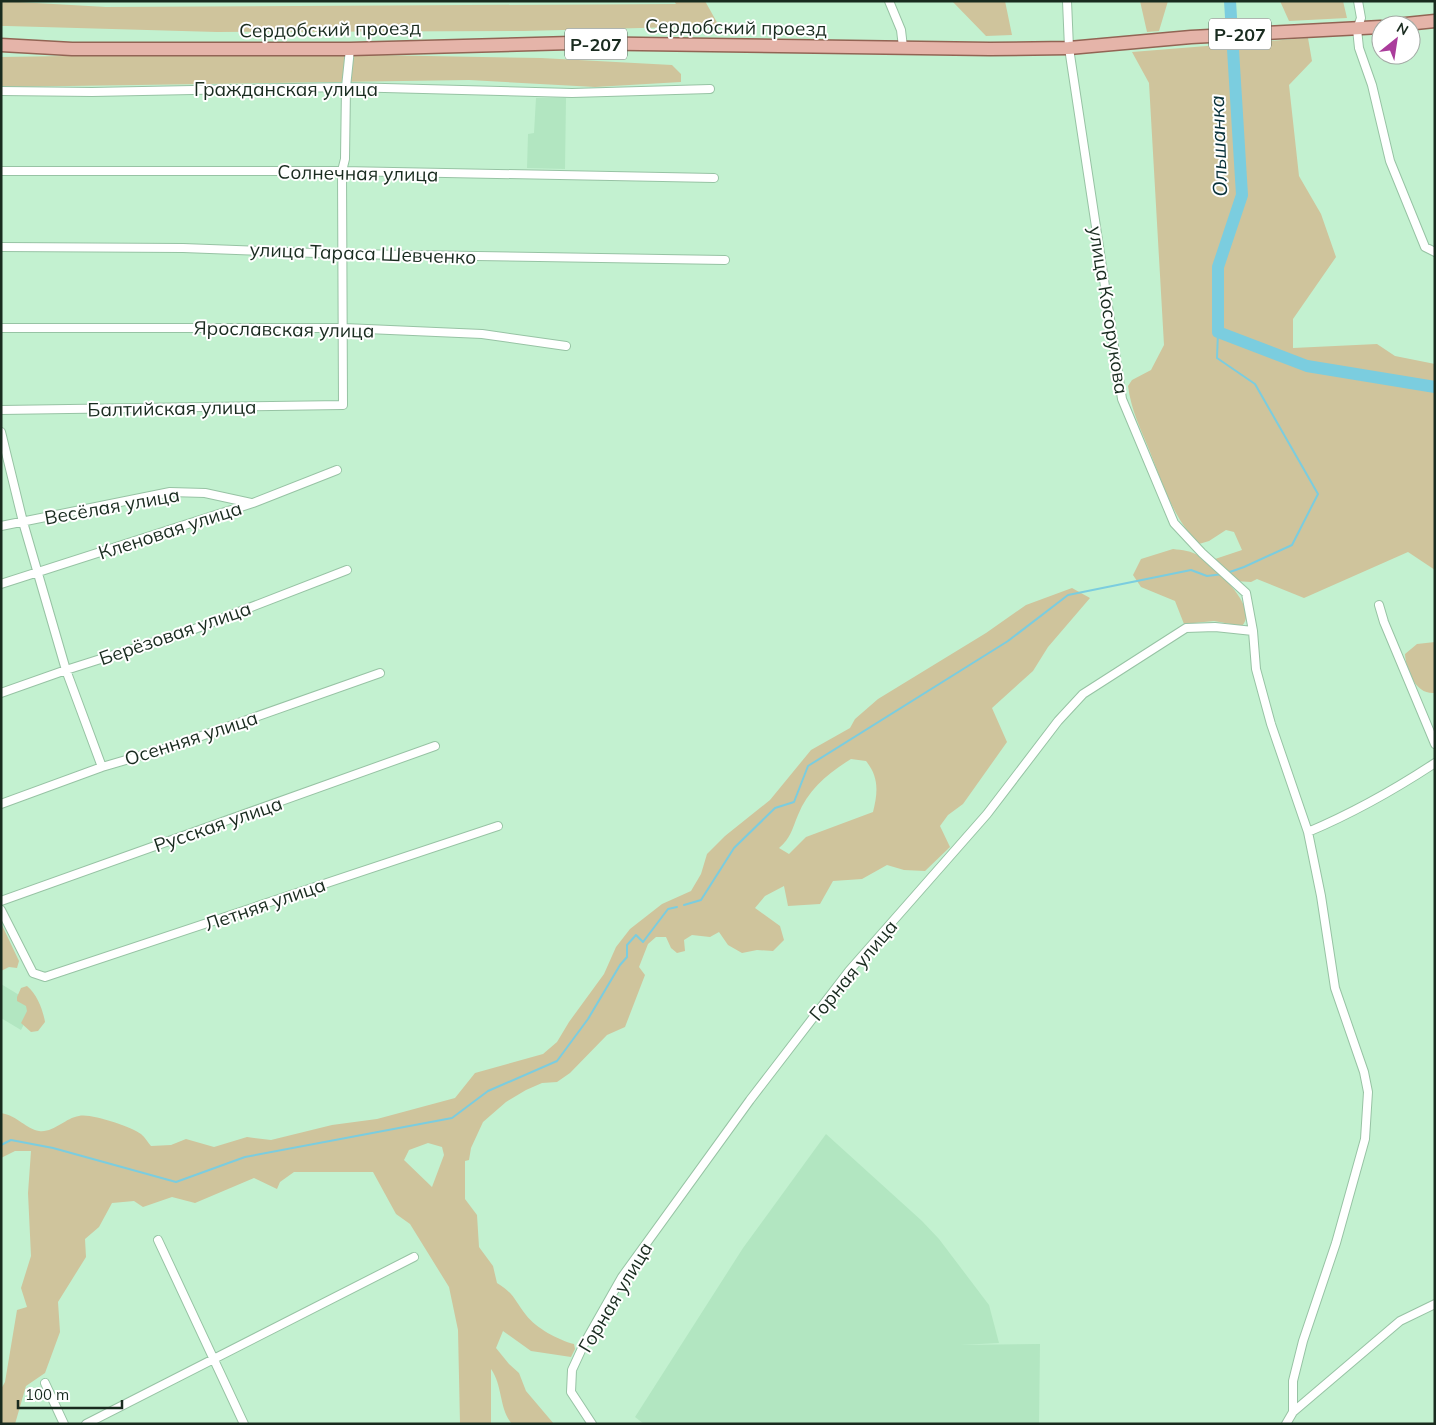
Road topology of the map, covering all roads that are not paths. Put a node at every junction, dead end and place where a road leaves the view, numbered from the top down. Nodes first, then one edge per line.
1 (889, 1) edge
2 (1067, 1) edge
3 (1358, 1) edge
4 (1435, 21) edge
5 (1421, 22) edge
6 (1371, 27) edge
7 (1357, 29) junction
8 (1, 45) edge
9 (903, 47) junction
10 (350, 48) junction
11 (1069, 48) junction
12 (346, 87) junction
13 (710, 89) dead end
14 (1, 91) edge
15 (1, 171) edge
16 (342, 171) junction
17 (714, 178) dead end
18 (1, 247) edge
19 (1435, 252) edge
20 (344, 254) junction
21 (725, 260) dead end
22 (1, 328) edge
23 (344, 328) junction
24 (566, 346) dead end
25 (1, 410) edge
26 (1, 432) edge
27 (336, 470) dead end
28 (253, 503) junction
29 (23, 522) junction
30 (1, 526) edge
31 (347, 570) dead end
32 (38, 573) junction
33 (1, 584) edge
34 (1379, 605) dead end
35 (1253, 631) junction
36 (66, 670) junction
37 (380, 673) dead end
38 (1, 693) edge
39 (1435, 744) edge
40 (435, 746) dead end
41 (1435, 763) edge
42 (102, 767) junction
43 (1, 804) edge
44 (498, 826) dead end
45 (1308, 832) junction
46 (1, 901) edge
47 (1, 910) edge
48 (158, 1240) dead end
49 (414, 1257) dead end
50 (1435, 1304) edge
51 (214, 1357) junction
52 (45, 1383) dead end
53 (1293, 1412) junction
54 (64, 1424) edge
55 (86, 1424) edge
56 (244, 1424) edge
57 (592, 1424) edge
58 (1286, 1424) edge

1 - 9 street
2 - 11 street, улица Косорукова
3 - 7 street
4 - 5 main road
6 - 7 main road, Р-207
7 - 11 main road, Сердобский проезд / Р-207
7 - 19 street
8 - 10 main road, Сердобский проезд / Р-207
9 - 10 main road, Сердобский проезд / Р-207
9 - 11 main road, Сердобский проезд / Р-207
10 - 12 street
11 - 35 street, улица Косорукова
12 - 13 street, Гражданская улица
12 - 14 street, Гражданская улица
12 - 16 street
15 - 16 street, Солнечная улица
16 - 17 street, Солнечная улица
16 - 20 street
18 - 20 street, улица Тараса Шевченко
20 - 21 street, улица Тараса Шевченко
20 - 23 street
22 - 23 street, Ярославская улица
23 - 24 street, Ярославская улица
23 - 25 street, Балтийская улица
26 - 29 street
27 - 28 street, Кленовая улица
28 - 29 street, Весёлая улица
28 - 32 street, Кленовая улица
29 - 30 street, Весёлая улица
29 - 32 street
31 - 36 street, Берёзовая улица
32 - 33 street, Кленовая улица
32 - 36 street
34 - 39 street
35 - 45 street, улица Косорукова
35 - 57 street, Горная улица
36 - 38 street, Берёзовая улица
36 - 42 street
37 - 42 street, Осенняя улица
40 - 46 street, Русская улица
41 - 45 street
42 - 43 street, Осенняя улица
44 - 47 street, Летняя улица
45 - 53 street, улица Косорукова
48 - 51 street
49 - 51 street
50 - 53 street
51 - 55 street
51 - 56 street
52 - 54 street
53 - 58 street

